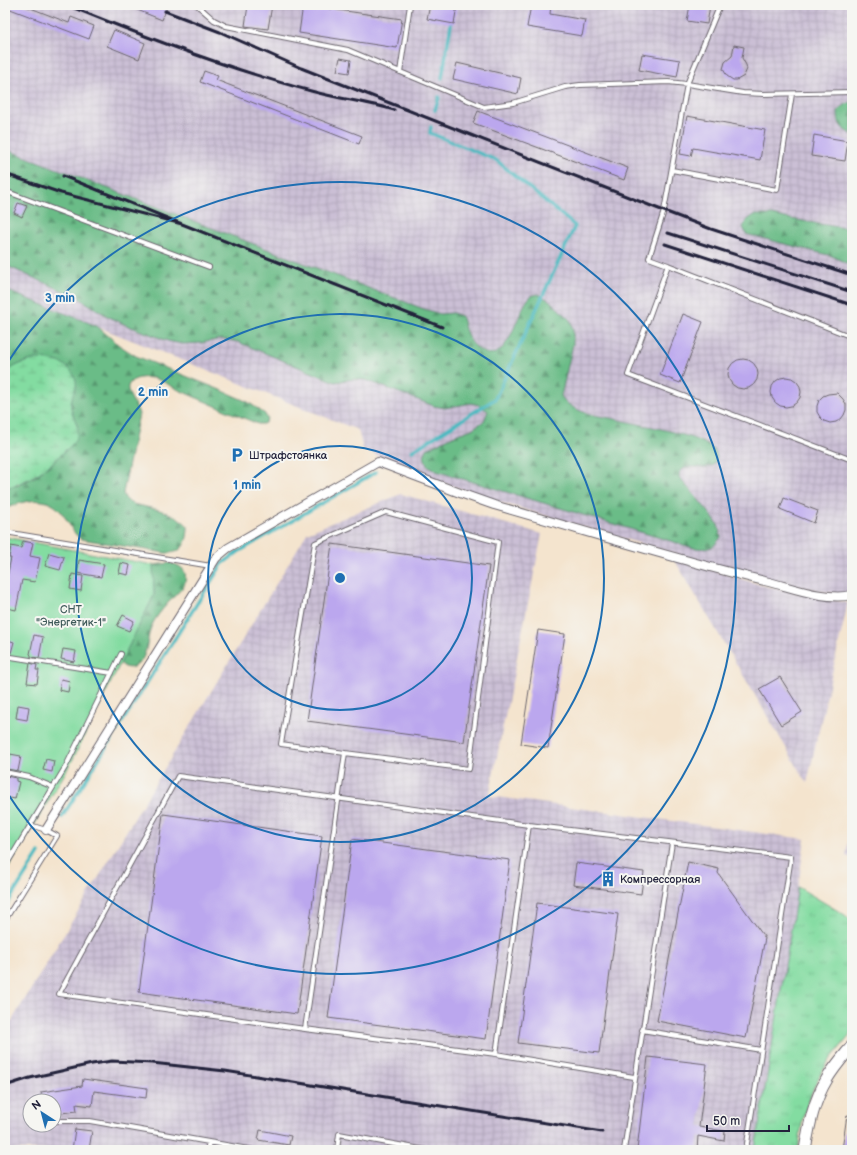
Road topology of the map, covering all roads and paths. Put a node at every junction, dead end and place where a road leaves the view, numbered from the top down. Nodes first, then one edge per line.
1 (197, 5) edge
2 (410, 5) edge
3 (720, 5) edge
4 (400, 72) junction
5 (687, 84) junction
6 (852, 92) edge
7 (792, 94) junction
8 (672, 170) junction
9 (5, 191) edge
10 (668, 265) junction
11 (209, 267) dead end
12 (852, 337) edge
13 (852, 460) edge
14 (5, 532) edge
15 (211, 566) junction
16 (852, 595) edge
17 (121, 654) dead end
18 (5, 656) edge
19 (112, 673) junction
20 (345, 753) junction
21 (5, 772) edge
22 (53, 787) junction
23 (338, 798) junction
24 (30, 825) junction
25 (529, 825) junction
26 (46, 830) junction
27 (672, 843) junction
28 (5, 867) edge
29 (5, 920) edge
30 (305, 1029) junction
31 (642, 1030) junction
32 (852, 1046) edge
33 (761, 1050) junction
34 (496, 1054) junction
35 (634, 1077) junction
36 (62, 1121) edge
37 (209, 1142) junction
38 (208, 1150) edge
39 (254, 1150) edge
40 (336, 1150) edge
41 (426, 1150) edge
42 (624, 1150) edge
43 (746, 1150) edge
44 (805, 1150) edge

1 - 4 lane
2 - 4 lane
3 - 5 lane
4 - 5 lane
5 - 7 lane
5 - 8 lane
6 - 7 lane
7 - 8 lane
8 - 10 lane
9 - 11 lane
10 - 12 lane
10 - 13 lane
14 - 15 lane
15 - 16 street
15 - 26 street
17 - 19 lane
18 - 19 lane
19 - 22 lane
20 - 20 lane
20 - 23 lane
21 - 22 lane
22 - 24 lane
23 - 25 lane
23 - 30 lane
23 - 30 lane
24 - 26 lane
24 - 28 lane
25 - 27 lane
25 - 34 lane
26 - 29 lane
27 - 31 lane
27 - 33 lane
30 - 34 lane
31 - 33 lane
31 - 35 lane
32 - 44 street
33 - 43 lane
34 - 35 lane
35 - 42 lane
36 - 37 lane
37 - 38 lane
37 - 39 lane
40 - 41 lane

